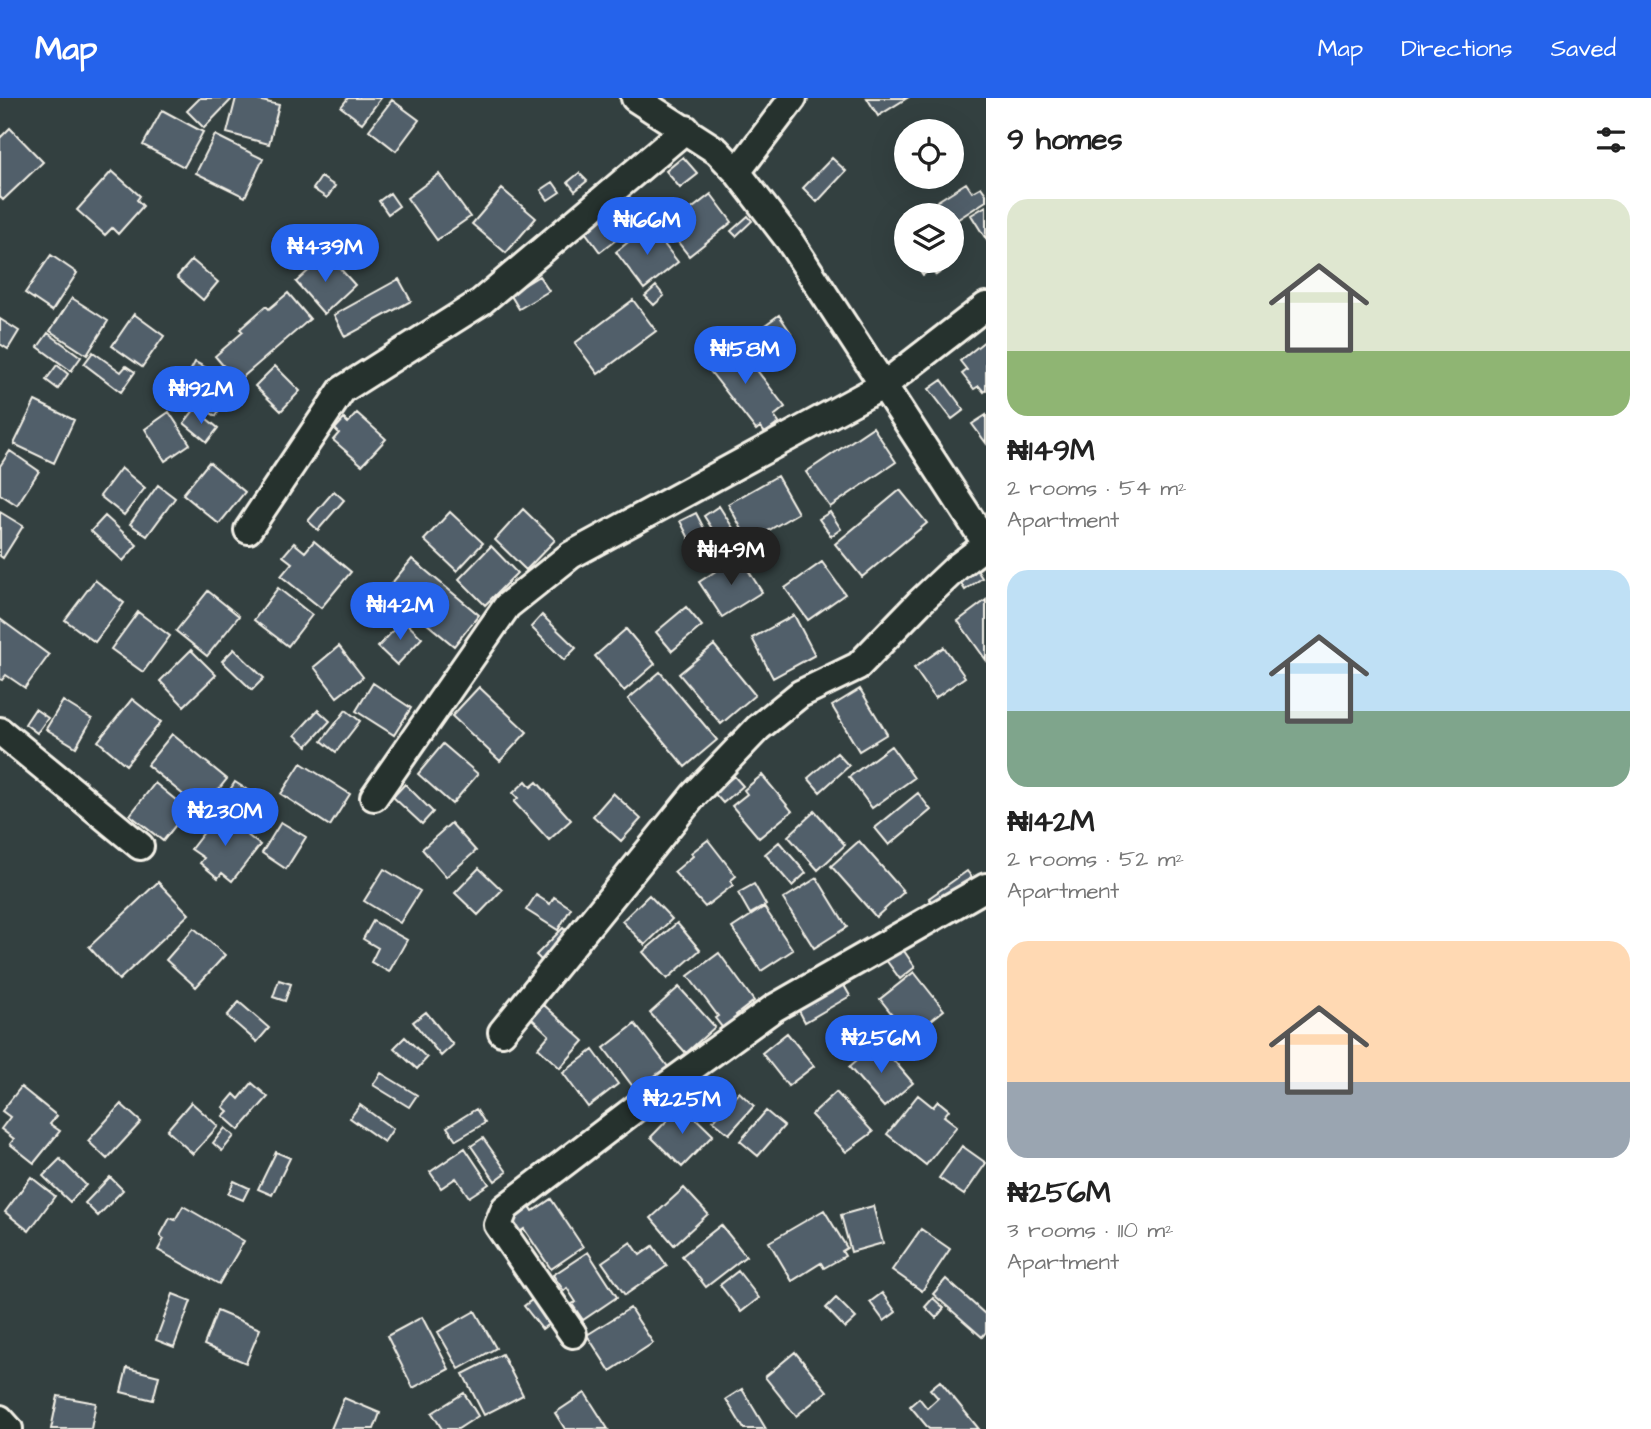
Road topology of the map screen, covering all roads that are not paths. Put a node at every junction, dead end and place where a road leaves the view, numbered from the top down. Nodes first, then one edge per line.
1 (635, 98) edge
2 (793, 98) edge
3 (686, 129) junction
4 (737, 172) junction
5 (986, 306) edge
6 (884, 385) junction
7 (248, 530) dead end
8 (986, 544) edge
9 (0, 731) edge
10 (374, 797) dead end
11 (140, 846) dead end
12 (986, 887) edge
13 (502, 1032) dead end
14 (573, 1334) dead end
15 (0, 1419) edge
16 (9, 1429) edge

1 - 3 street
2 - 4 street
3 - 4 street
3 - 7 street
4 - 6 street
5 - 6 street
6 - 8 street
6 - 10 street
8 - 13 street
9 - 11 street
12 - 14 street
15 - 16 street

